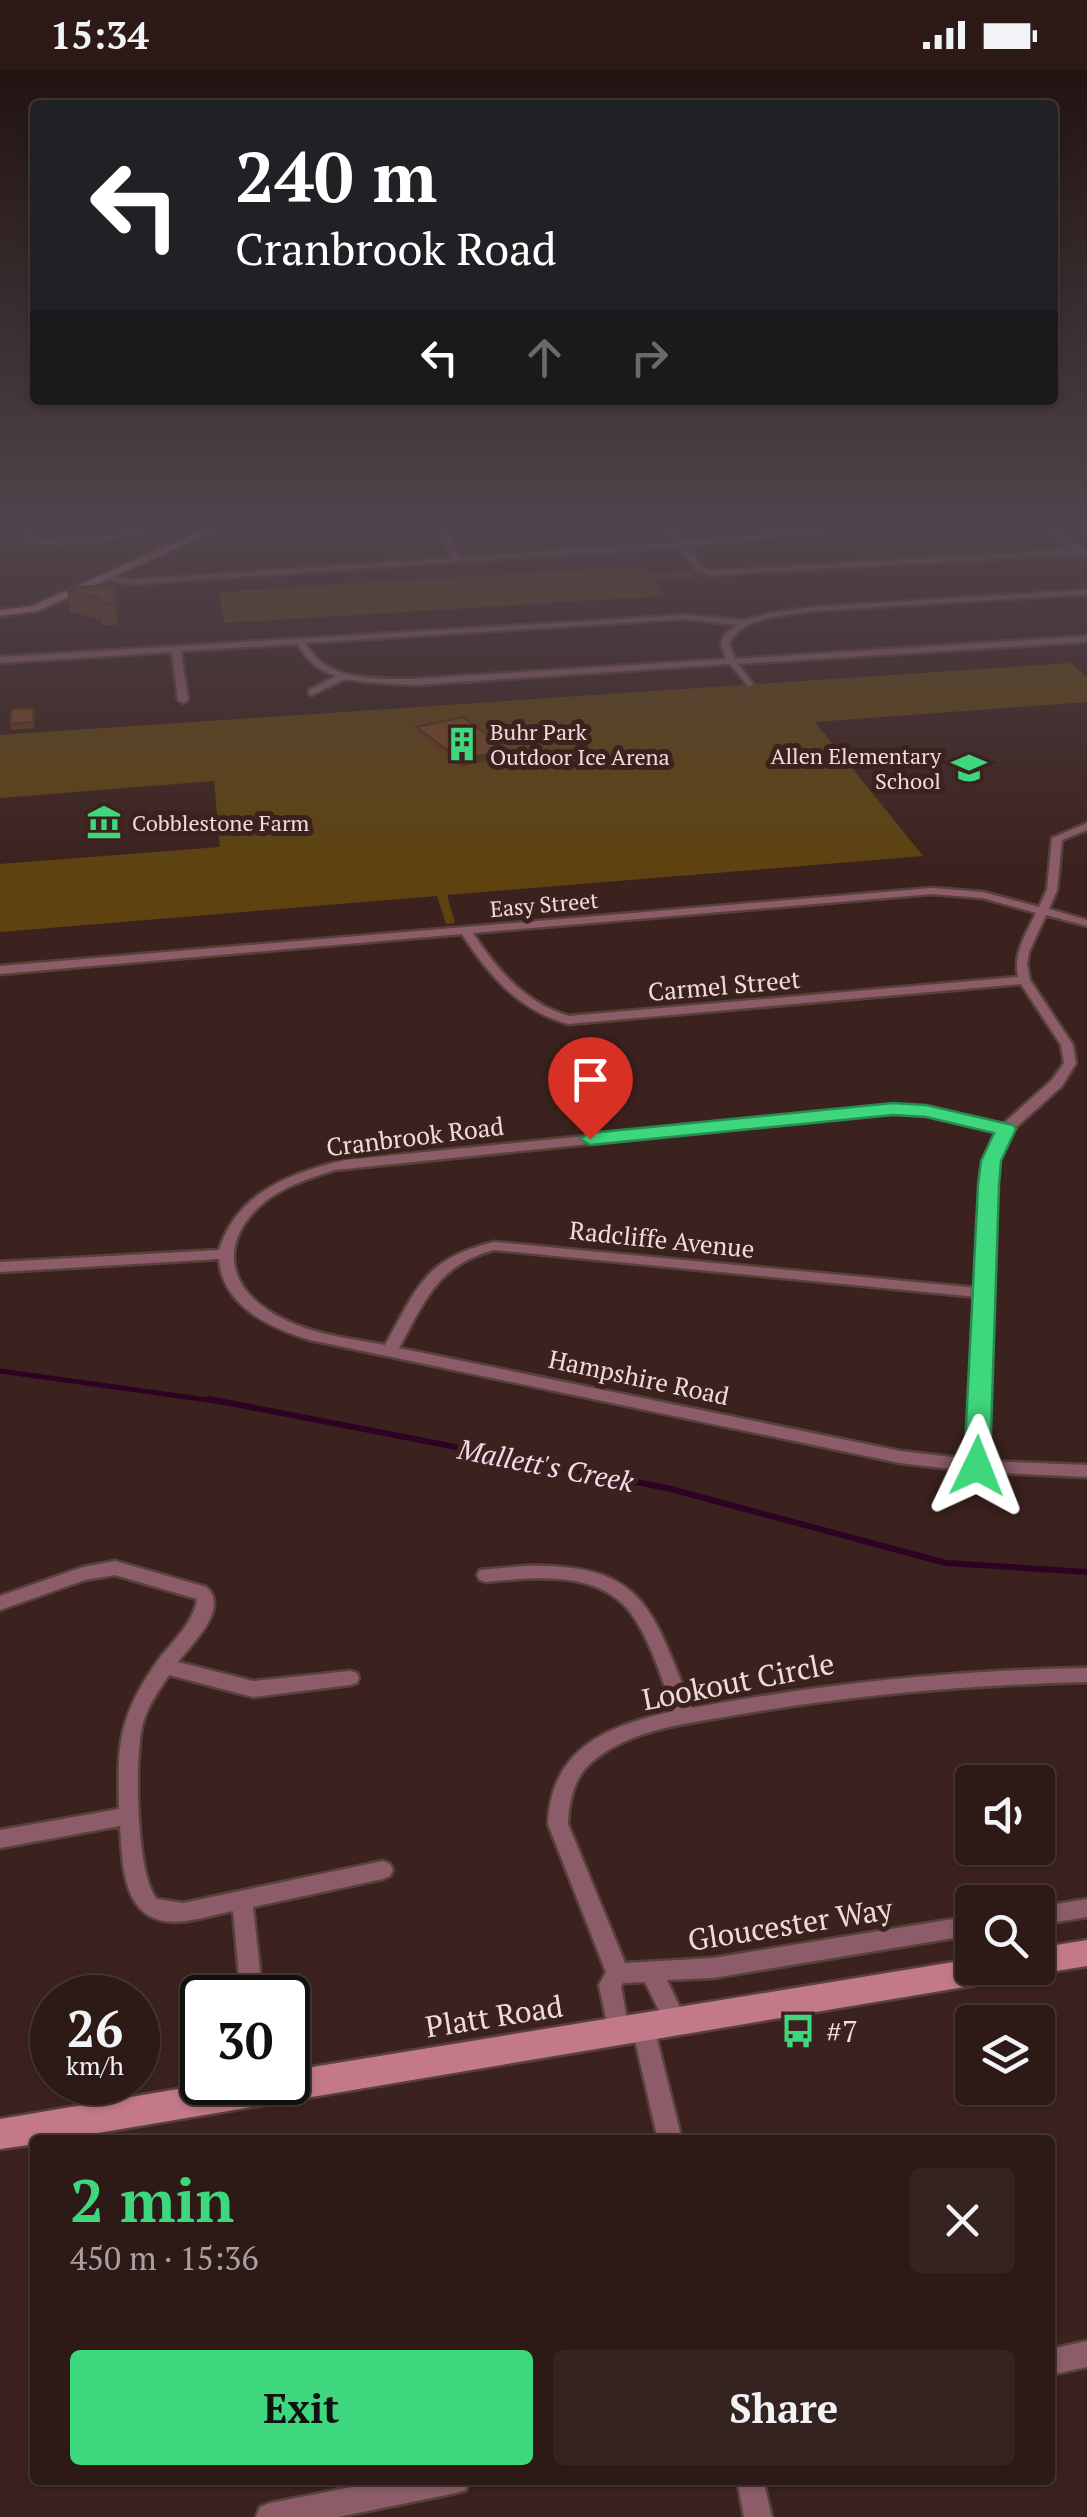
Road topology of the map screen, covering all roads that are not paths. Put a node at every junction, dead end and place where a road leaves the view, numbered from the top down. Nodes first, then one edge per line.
1 (329, 639) edge
2 (727, 639) edge
3 (1084, 639) edge
4 (300, 641) junction
5 (176, 648) junction
6 (0, 660) edge
7 (732, 662) junction
8 (346, 675) junction
9 (748, 684) dead end
10 (312, 692) dead end
11 (183, 700) dead end
12 (1087, 826) edge
13 (1043, 912) junction
14 (1087, 923) edge
15 (466, 931) junction
16 (0, 970) edge
17 (1024, 980) junction
18 (1078, 1064) edge
19 (1006, 1129) junction
20 (224, 1254) junction
21 (0, 1266) edge
22 (983, 1293) junction
23 (389, 1353) junction
24 (977, 1466) junction
25 (1087, 1471) edge
26 (486, 1574) dead end
27 (0, 1603) edge
28 (167, 1667) junction
29 (1087, 1675) edge
30 (350, 1678) dead end
31 (686, 1717) junction
32 (130, 1816) junction
33 (0, 1839) edge
34 (383, 1870) dead end
35 (242, 1900) junction
36 (1087, 1908) edge
37 (1055, 1913) edge
38 (955, 1929) edge
39 (1087, 1953) edge
40 (1055, 1958) edge
41 (617, 1972) junction
42 (651, 1972) junction
43 (250, 1975) edge
44 (955, 1976) edge
45 (676, 2022) junction
46 (631, 2029) junction
47 (310, 2078) edge
48 (180, 2101) edge
49 (0, 2134) edge
50 (668, 2135) edge
51 (1087, 2354) edge
52 (1055, 2361) edge
53 (431, 2485) edge
54 (751, 2485) edge
55 (270, 2517) edge
56 (758, 2517) edge

1 - 4 street
2 - 7 street
3 - 7 street
4 - 5 street
4 - 8 street
5 - 6 street
5 - 11 street
7 - 8 street
7 - 9 street
8 - 10 street
12 - 13 street
13 - 14 street, Easy Street
13 - 15 street, Easy Street
13 - 17 street
15 - 16 street, Easy Street
15 - 17 street, Carmel Street
17 - 18 street
18 - 19 street
19 - 20 street, Cranbrook Road
19 - 22 street
20 - 21 street
20 - 23 street, Hampshire Road
22 - 23 street, Radcliffe Avenue
22 - 24 street
23 - 24 street, Hampshire Road
24 - 25 street, Hampshire Road
26 - 31 street
27 - 28 street
28 - 30 street
28 - 32 street
29 - 31 street, Lookout Circle
31 - 41 street, Lookout Circle
32 - 33 street
32 - 35 street
34 - 35 street
35 - 43 street
36 - 37 street
38 - 42 street, Gloucester Way
39 - 40 main road
41 - 42 street, Gloucester Way
41 - 46 street, Lookout Circle
42 - 45 street
44 - 45 main road, Platt Road
45 - 46 main road, Platt Road
46 - 47 main road, Platt Road
46 - 50 street, Lookout Circle
48 - 49 main road, Platt Road
51 - 52 street
53 - 55 street
54 - 56 street

